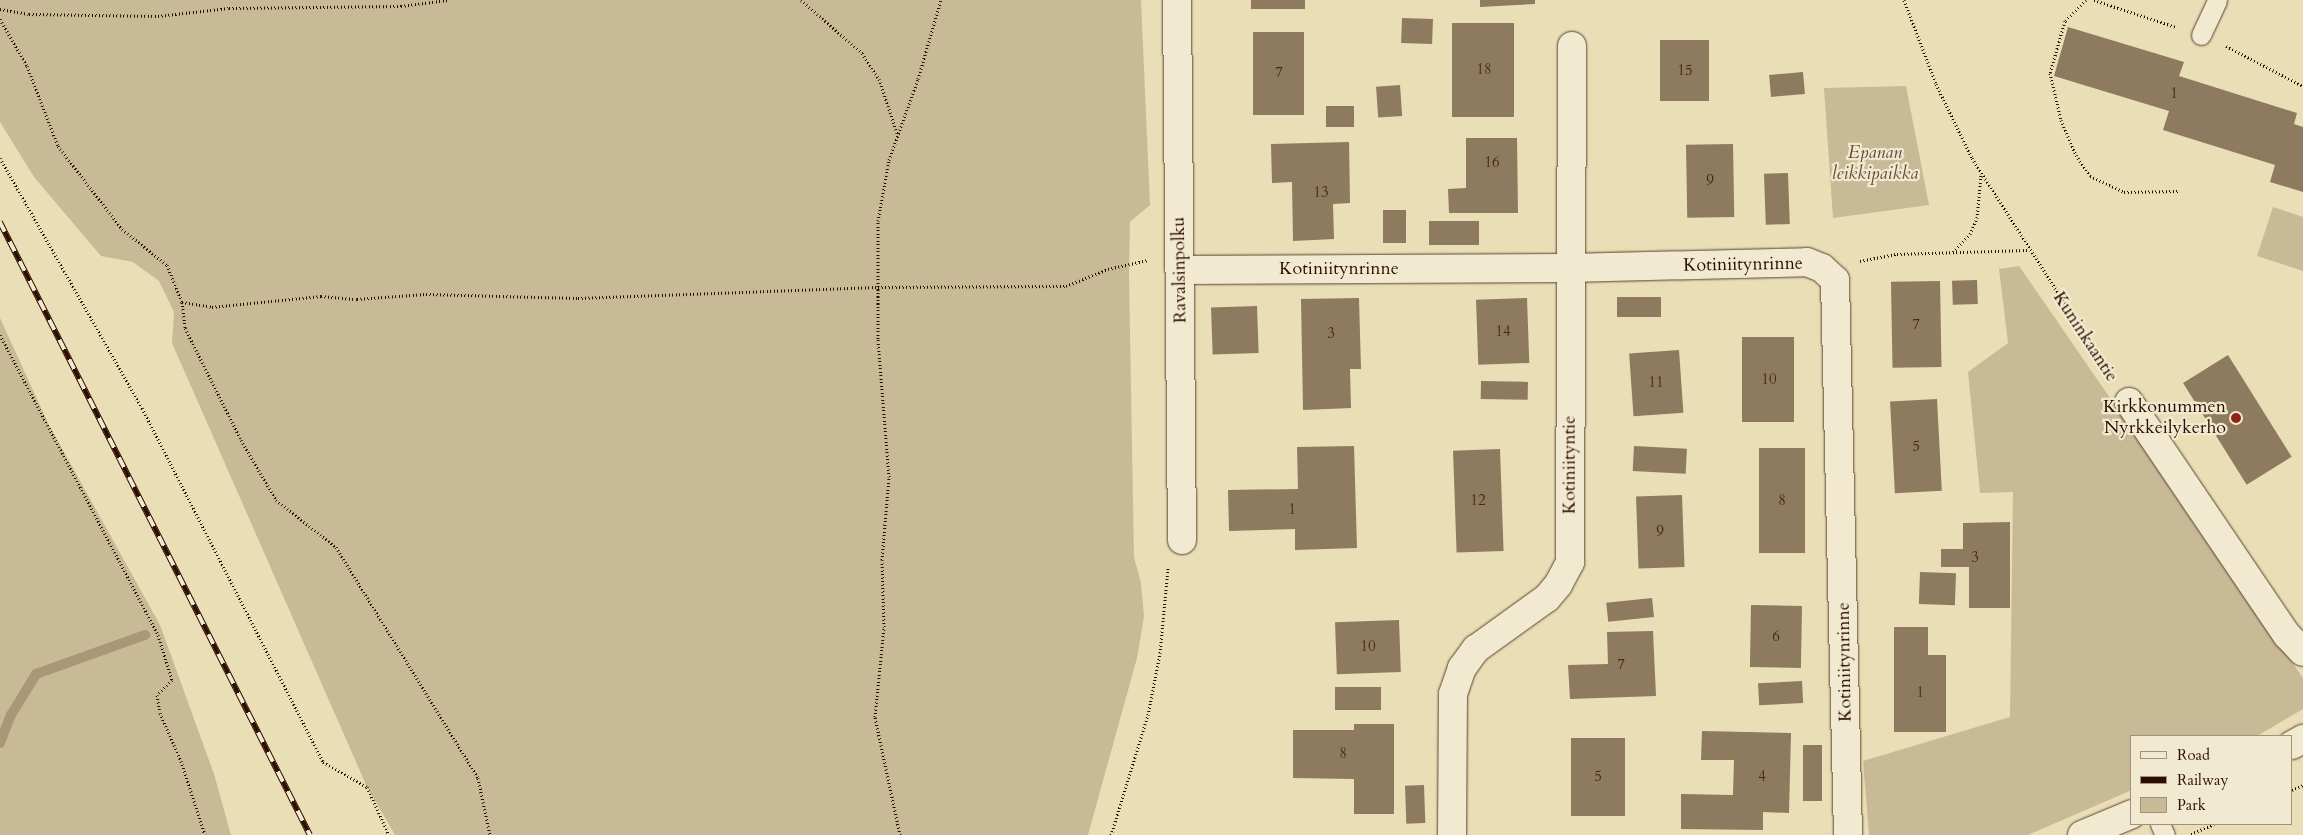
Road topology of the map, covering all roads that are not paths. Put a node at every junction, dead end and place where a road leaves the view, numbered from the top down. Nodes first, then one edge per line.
1 (1177, 0) edge
2 (2217, 0) edge
3 (2201, 35) dead end
4 (1572, 46) dead end
5 (1168, 266) junction
6 (1569, 268) junction
7 (2129, 402) road end
8 (1182, 540) dead end
9 (2303, 652) edge
10 (2130, 815) edge
11 (1452, 835) edge
12 (1848, 835) edge
13 (2082, 835) edge

1 - 5 street, Ravalsinpolku
2 - 3 lane
4 - 6 street, Kotiniityntie
5 - 6 street, Kotiniitynrinne
5 - 8 street, Ravalsinpolku
6 - 11 street, Kotiniityntie
6 - 12 street, Kotiniitynrinne
7 - 9 street
10 - 13 street

